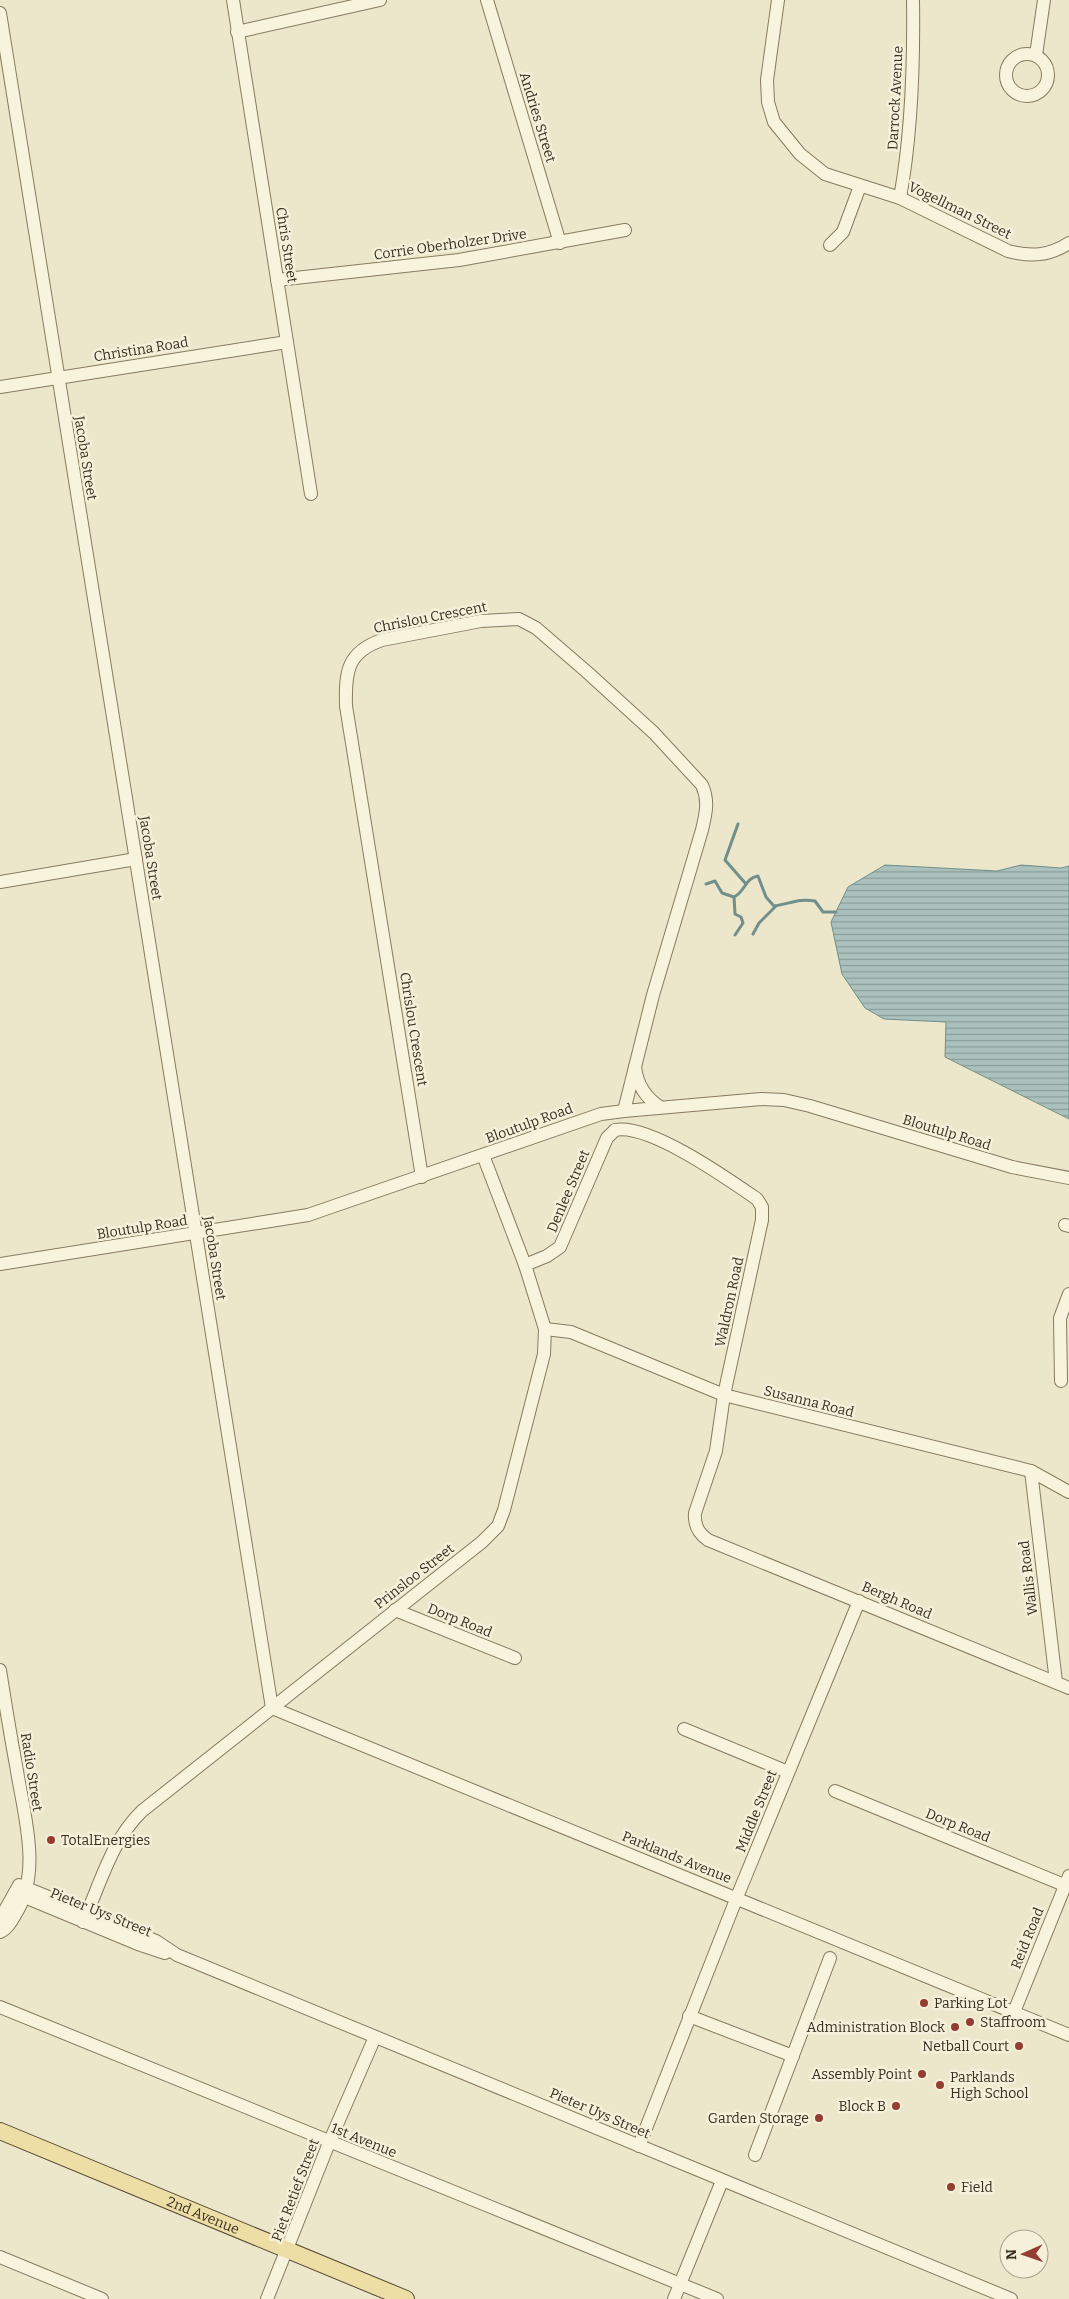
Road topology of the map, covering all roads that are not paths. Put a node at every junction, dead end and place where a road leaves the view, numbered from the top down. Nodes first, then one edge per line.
1 (233, 0) edge
2 (380, 0) edge
3 (487, 0) edge
4 (778, 0) edge
5 (913, 0) edge
6 (1044, 0) edge
7 (0, 13) edge
8 (237, 32) junction
9 (1036, 55) dead end
10 (860, 186) junction
11 (900, 198) junction
12 (625, 230) dead end
13 (560, 243) junction
14 (1069, 243) edge
15 (830, 245) dead end
16 (278, 280) junction
17 (287, 342) junction
18 (58, 377) junction
19 (0, 387) edge
20 (311, 494) dead end
21 (136, 859) junction
22 (0, 882) edge
23 (635, 1068) junction
24 (660, 1107) junction
25 (624, 1111) junction
26 (634, 1130) joint
27 (483, 1155) junction
28 (422, 1177) junction
29 (1069, 1178) edge
30 (196, 1234) junction
31 (0, 1264) edge
32 (525, 1265) junction
33 (1069, 1294) edge
34 (545, 1330) junction
35 (1061, 1381) dead end
36 (724, 1395) junction
37 (1031, 1470) junction
38 (1069, 1492) edge
39 (713, 1542) joint
40 (859, 1601) junction
41 (395, 1610) junction
42 (514, 1658) dead end
43 (0, 1670) edge
44 (1056, 1682) junction
45 (1069, 1688) edge
46 (272, 1708) junction
47 (684, 1729) dead end
48 (788, 1772) junction
49 (836, 1791) dead end
50 (1068, 1883) edge
51 (22, 1888) junction
52 (736, 1897) junction
53 (86, 1917) junction
54 (0, 1919) edge
55 (0, 1932) edge
56 (830, 1958) dead end
57 (0, 2007) edge
58 (1014, 2012) junction
59 (689, 2016) junction
60 (1069, 2035) edge
61 (375, 2037) junction
62 (793, 2056) junction
63 (0, 2131) edge
64 (329, 2142) junction
65 (639, 2146) junction
66 (755, 2155) dead end
67 (722, 2181) junction
68 (288, 2250) junction
69 (0, 2257) edge
70 (680, 2284) junction
71 (102, 2299) edge
72 (267, 2299) edge
73 (406, 2299) edge
74 (674, 2299) edge
75 (717, 2299) edge
76 (1011, 2299) edge

1 - 8 street, Chris Street
2 - 8 street
3 - 13 street, Andries Street
4 - 10 street, Vogellman Street
5 - 11 street, Darrock Avenue
6 - 9 street
7 - 18 street, Jacoba Street
8 - 16 street, Chris Street
10 - 11 street, Vogellman Street
10 - 15 street
11 - 14 street, Vogellman Street
12 - 13 street, Corrie Oberholzer Drive
13 - 16 street, Corrie Oberholzer Drive
16 - 17 street, Chris Street
17 - 18 street, Christina Road
17 - 20 street, Chris Street
18 - 19 street, Christina Road
18 - 21 street, Jacoba Street
21 - 22 street
21 - 30 street, Jacoba Street
23 - 24 street
23 - 25 street, Chrislou Crescent
23 - 28 street, Chrislou Crescent
24 - 25 street, Bloutulp Road
24 - 29 street, Bloutulp Road
25 - 27 street, Bloutulp Road
26 - 32 street, Denlee Street
26 - 36 street, Waldron Road
27 - 28 street, Bloutulp Road
27 - 32 street, Prinsloo Street
28 - 30 street, Bloutulp Road
30 - 31 street, Bloutulp Road
30 - 46 street, Jacoba Street
32 - 34 street, Prinsloo Street
33 - 35 street
34 - 36 street, Susanna Road
34 - 41 street, Prinsloo Street
36 - 37 street, Susanna Road
36 - 39 street, Waldron Road
37 - 38 street, Susanna Road
37 - 44 street, Wallis Road
39 - 40 street, Bergh Road
40 - 44 street, Bergh Road
40 - 48 street, Middle Street
41 - 42 street, Dorp Road
41 - 46 street, Prinsloo Street
43 - 51 street, Radio Street
44 - 45 street, Bergh Road
46 - 52 street, Parklands Avenue
46 - 53 street, Prinsloo Street
47 - 48 street
48 - 52 street, Middle Street
49 - 50 street, Dorp Road
50 - 58 street, Reid Road
51 - 53 street, Pieter Uys Street
51 - 54 street
51 - 55 street
52 - 58 street, Parklands Avenue
52 - 59 street, Middle Street
53 - 61 street, Pieter Uys Street
56 - 62 street
57 - 64 street, 1st Avenue
58 - 60 street, Parklands Avenue
59 - 62 street
59 - 65 street, Middle Street
61 - 64 street, Piet Retief Street
61 - 65 street, Pieter Uys Street
62 - 66 street
63 - 68 main road, 2nd Avenue
64 - 68 street, Piet Retief Street
64 - 70 street, 1st Avenue
65 - 67 street, Pieter Uys Street
67 - 70 street
67 - 76 street, Pieter Uys Street
68 - 72 street, Piet Retief Street
68 - 73 main road, 2nd Avenue
69 - 71 street
70 - 74 street
70 - 75 street, 1st Avenue

